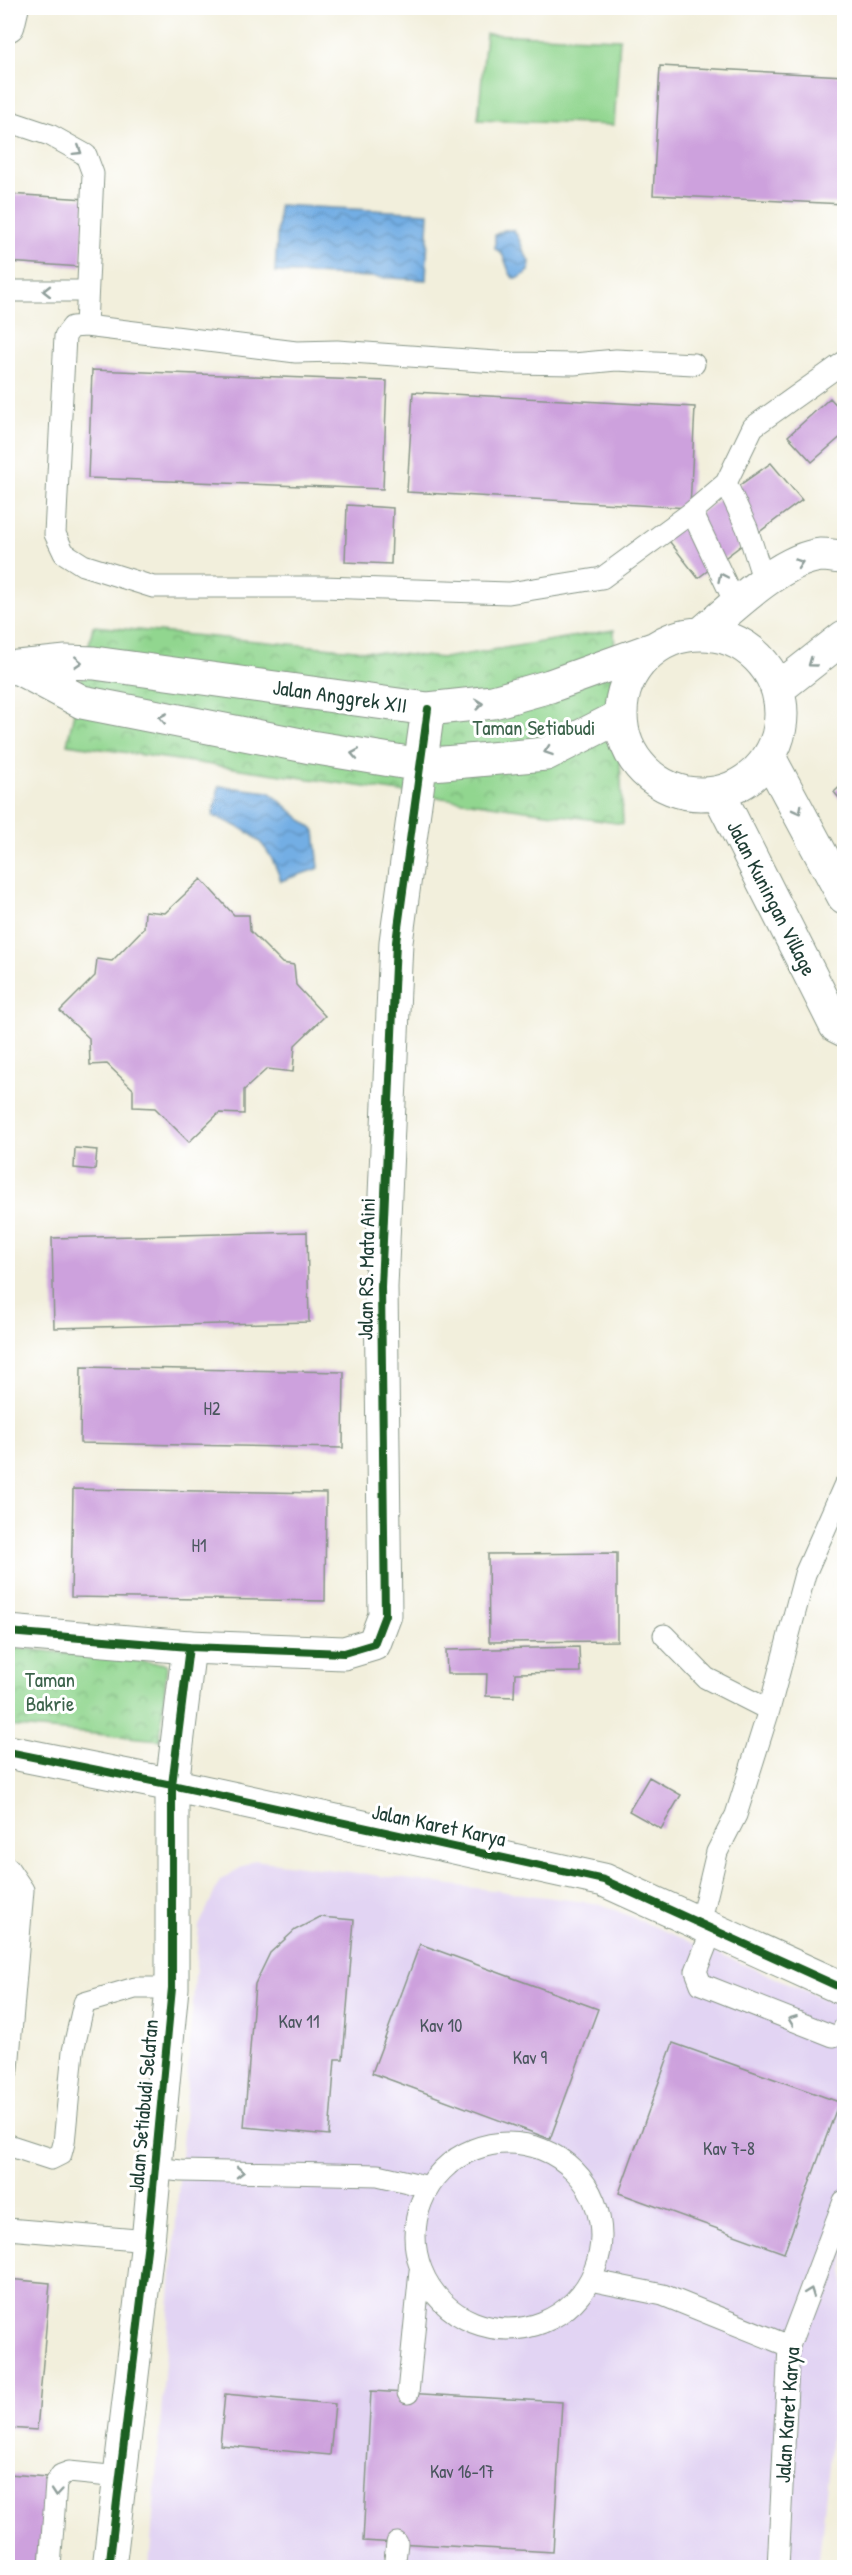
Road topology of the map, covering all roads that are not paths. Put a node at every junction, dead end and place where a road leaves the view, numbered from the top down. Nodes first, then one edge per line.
1 (12, 8) edge
2 (8, 25) edge
3 (8, 121) edge
4 (8, 291) edge
5 (87, 291) junction
6 (86, 326) junction
7 (844, 362) edge
8 (694, 364) dead end
9 (726, 483) junction
10 (692, 512) junction
11 (844, 557) edge
12 (764, 582) junction
13 (736, 605) junction
14 (701, 633) junction
15 (844, 637) edge
16 (653, 649) junction
17 (14, 668) edge
18 (778, 688) junction
19 (428, 709) junction
20 (619, 717) junction
21 (770, 759) junction
22 (421, 765) junction
23 (719, 794) junction
24 (844, 897) edge
25 (844, 1030) edge
26 (844, 1486) edge
27 (8, 1632) edge
28 (664, 1635) dead end
29 (189, 1647) junction
30 (769, 1710) junction
31 (8, 1752) edge
32 (172, 1785) junction
33 (8, 1868) edge
34 (706, 1927) junction
35 (172, 1988) junction
36 (844, 1989) edge
37 (844, 2028) edge
38 (8, 2068) edge
39 (8, 2145) edge
40 (155, 2168) junction
41 (429, 2187) junction
42 (844, 2201) edge
43 (8, 2229) edge
44 (148, 2241) junction
45 (420, 2271) junction
46 (590, 2280) junction
47 (789, 2346) junction
48 (408, 2393) dead end
49 (120, 2477) junction
50 (397, 2543) dead end
51 (50, 2568) edge
52 (109, 2568) edge
53 (394, 2568) edge
54 (778, 2568) edge

1 - 2 street
3 -> 5 lane
5 -> 4 lane
5 - 6 lane
6 - 8 lane
6 - 10 lane
7 - 9 lane
9 - 10 lane
9 - 12 lane
13 -> 10 lane
12 -> 11 street
12 - 13 street
13 - 14 street
14 - 16 street
14 - 18 street
15 -> 18 street
19 -> 16 street, Jalan Anggrek XII
16 - 20 street
17 -> 19 street, Jalan Anggrek XII
22 -> 17 street, Jalan Anggrek XII
18 - 21 street
19 - 22 street, Jalan RS. Mata Aini
20 -> 22 street, Jalan Anggrek XII
20 - 23 street
21 - 23 street
21 -> 24 street
22 - 29 street, Jalan RS. Mata Aini
23 - 25 street, Jalan Kuningan Village
26 - 30 lane
27 - 29 street
28 - 30 lane
29 - 32 street, Jalan Setiabudi Selatan
30 - 34 lane
31 - 32 street, Jalan Karet Karya
32 - 34 street, Jalan Karet Karya
32 - 35 street, Jalan Setiabudi Selatan
33 - 38 lane
34 - 36 street, Jalan Karet Karya
37 -> 34 lane
35 - 39 lane
35 - 40 street, Jalan Setiabudi Selatan
40 -> 41 lane
40 - 44 street, Jalan Setiabudi Selatan
41 - 45 lane
41 - 46 lane
47 -> 42 lane, Jalan Karet Karya
43 - 44 lane
44 - 49 street, Jalan Setiabudi Selatan
45 - 46 lane
45 - 48 lane
46 - 47 lane
47 - 54 lane, Jalan Karet Karya
49 -> 51 lane
49 - 52 street, Jalan Setiabudi Selatan
50 - 53 lane

